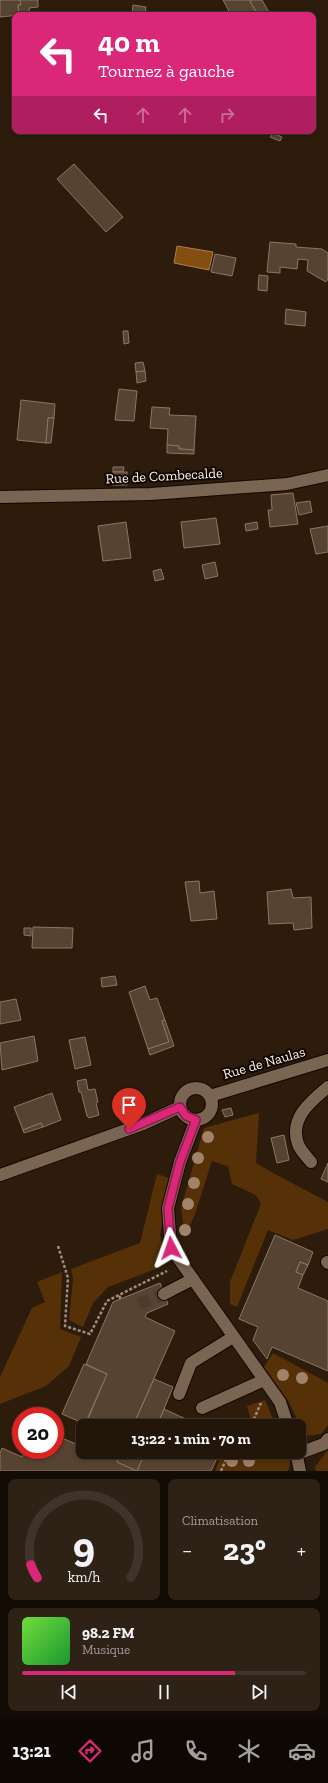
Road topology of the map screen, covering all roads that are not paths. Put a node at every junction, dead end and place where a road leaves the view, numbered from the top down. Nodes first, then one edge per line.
1 (328, 475) edge
2 (0, 497) edge
3 (328, 1060) edge
4 (328, 1087) edge
5 (210, 1096) junction
6 (180, 1107) junction
7 (196, 1120) junction
8 (311, 1162) dead end
9 (0, 1175) edge
10 (193, 1279) junction
11 (164, 1294) tunnel mouth
12 (233, 1337) junction
13 (267, 1383) junction
14 (179, 1394) dead end
15 (202, 1408) dead end
16 (286, 1419) edge
17 (328, 1439) edge
18 (306, 1450) edge
19 (297, 1459) edge
20 (300, 1471) edge

1 - 2 street, Rue de Combecalde
3 - 5 street, Rue de Naulas
4 - 8 street
5 - 6 street
5 - 7 street
6 - 7 street
6 - 9 street
7 - 10 street
10 - 11 street
10 - 12 street
12 - 13 street
12 - 14 street
13 - 15 street
13 - 16 street
17 - 18 street
19 - 20 street

